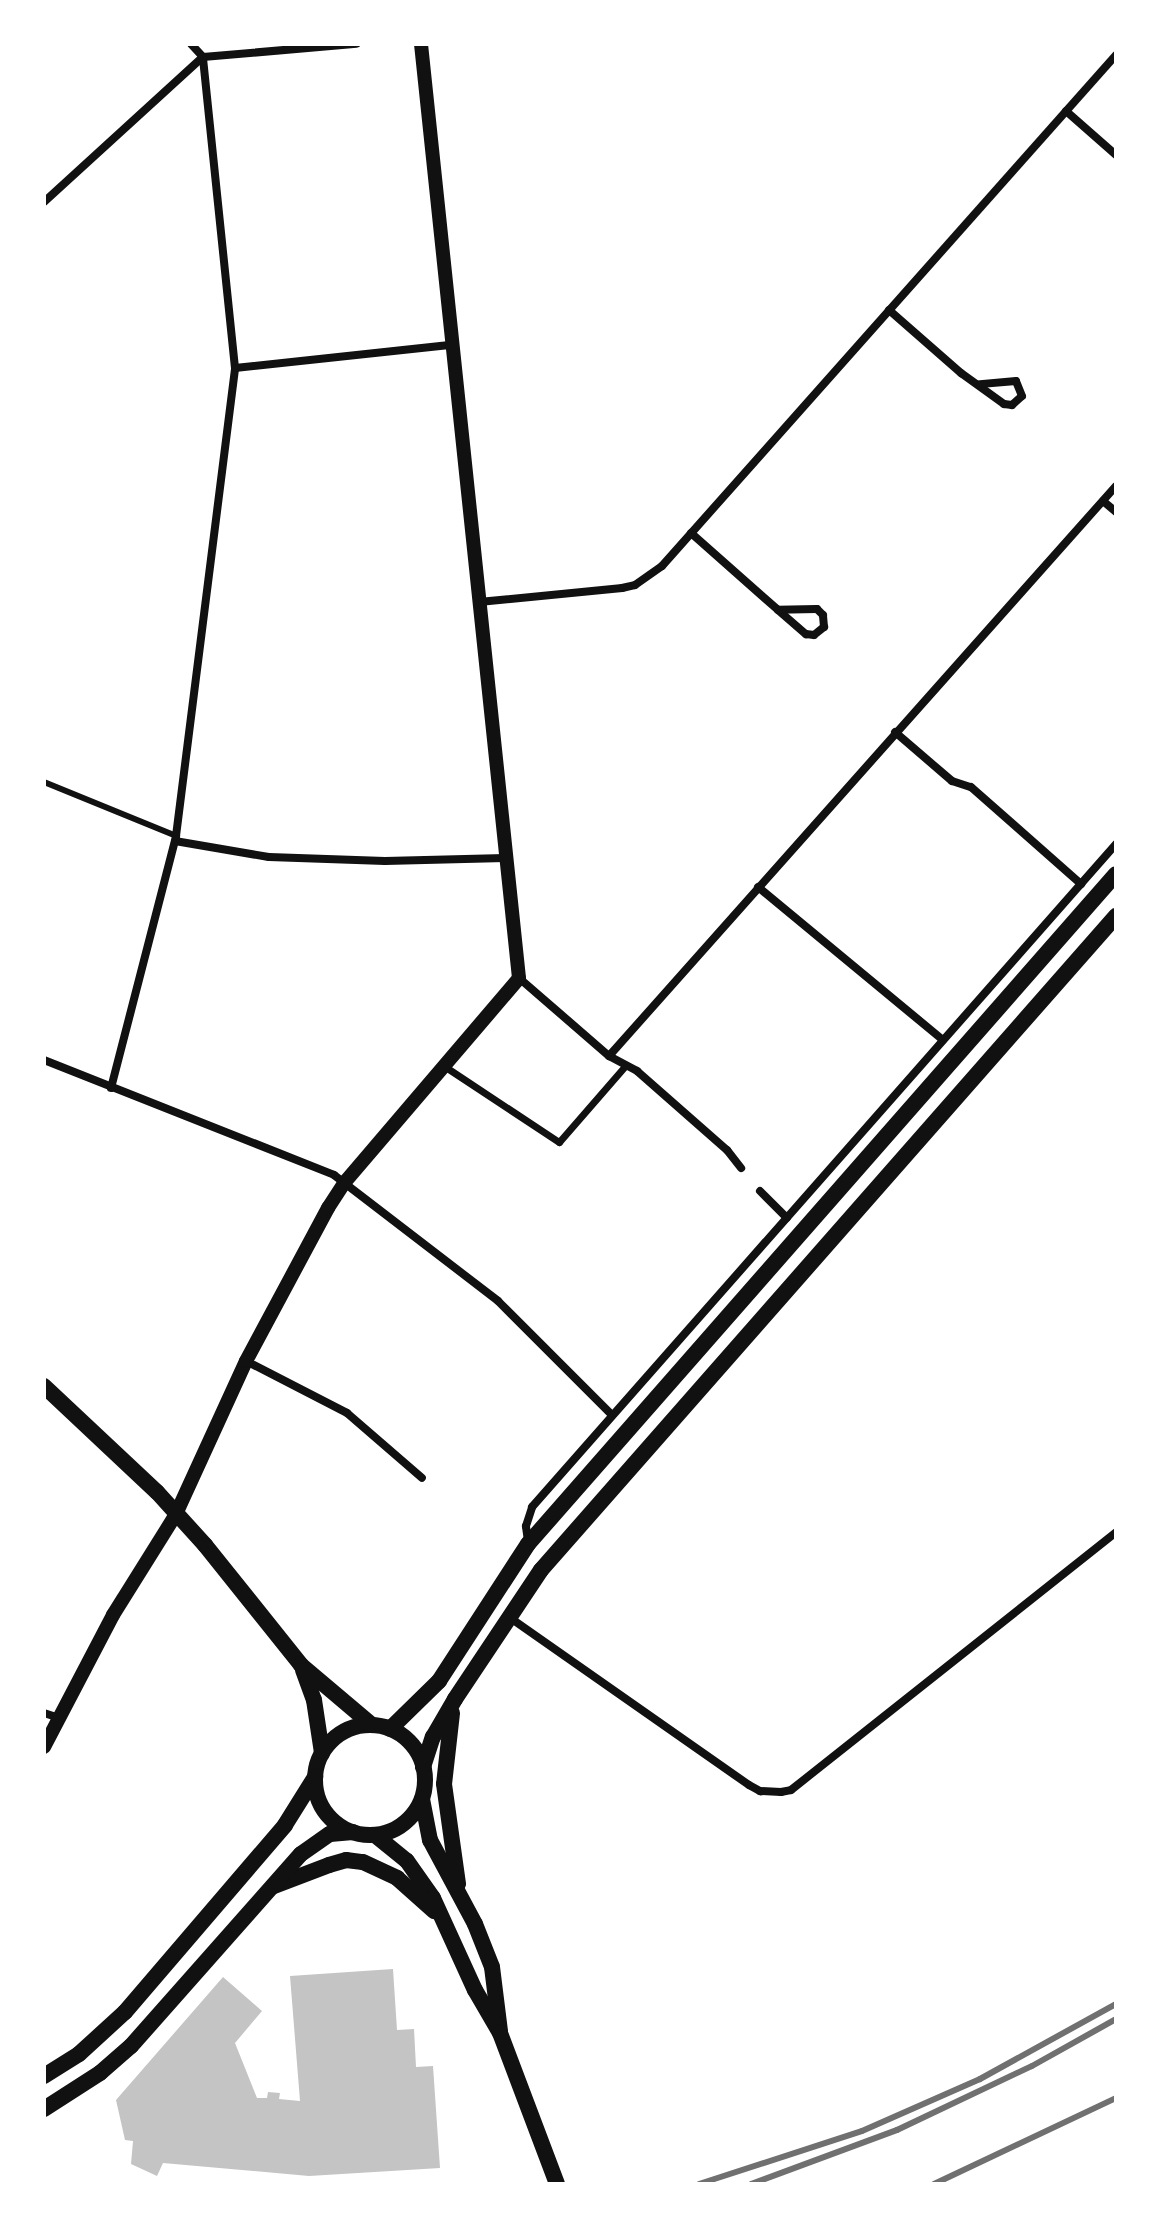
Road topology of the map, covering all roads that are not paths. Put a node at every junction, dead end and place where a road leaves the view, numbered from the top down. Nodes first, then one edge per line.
1 (191, 44) edge
2 (356, 44) edge
3 (421, 44) edge
4 (1116, 55) edge
5 (203, 57) junction
6 (1066, 111) junction
7 (1116, 155) edge
8 (44, 202) edge
9 (889, 310) junction
10 (452, 345) junction
11 (235, 368) junction
12 (980, 384) junction
13 (1116, 486) edge
14 (1103, 501) junction
15 (1116, 512) edge
16 (691, 533) junction
17 (479, 602) junction
18 (778, 610) junction
19 (895, 732) junction
20 (44, 782) edge
21 (175, 838) junction
22 (1116, 844) edge
23 (505, 858) junction
24 (1116, 874) edge
25 (1081, 884) junction
26 (758, 887) junction
27 (1116, 916) edge
28 (519, 978) junction
29 (943, 1040) junction
30 (609, 1056) junction
31 (44, 1060) edge
32 (626, 1065) junction
33 (444, 1066) junction
34 (111, 1088) junction
35 (741, 1168) dead end
36 (345, 1182) junction
37 (760, 1191) dead end
38 (787, 1218) junction
39 (246, 1361) junction
40 (44, 1386) edge
41 (612, 1415) junction
42 (422, 1478) dead end
43 (176, 1514) junction
44 (1116, 1532) edge
45 (528, 1544) junction
46 (509, 1616) junction
47 (301, 1665) junction
48 (455, 1699) junction
49 (44, 1713) edge
50 (59, 1718) junction
51 (372, 1725) junction
52 (390, 1729) junction
53 (44, 1747) edge
54 (322, 1753) junction
55 (423, 1767) junction
56 (315, 1777) junction
57 (422, 1798) junction
58 (353, 1832) junction
59 (375, 1835) junction
60 (273, 1887) junction
61 (459, 1893) junction
62 (445, 1922) junction
63 (500, 2033) junction
64 (47, 2077) edge
65 (44, 2109) edge
66 (557, 2184) edge

1 - 5 street
2 - 5 street
3 - 10 street
4 - 6 street
5 - 8 street
5 - 11 street
6 - 7 street
6 - 9 street
9 - 12 street
9 - 16 street
10 - 11 street
10 - 17 street
11 - 21 street
12 - 12 street
13 - 14 street
14 - 15 street
14 - 19 street
16 - 17 street
16 - 18 street
17 - 23 street
18 - 18 street
19 - 25 street
19 - 26 street
20 - 21 lane
21 - 23 street
21 - 34 street
22 - 25 street
23 - 28 street
24 - 45 main road
25 - 29 street
26 - 29 street
26 - 30 street
27 - 46 main road
28 - 30 street
28 - 33 street
29 - 38 street
30 - 32 street
31 - 34 street
32 - 33 street
32 - 35 street
33 - 36 street
34 - 36 street
36 - 39 street
36 - 41 street
37 - 38 street
38 - 41 street
39 - 42 street
39 - 43 street
40 - 43 main road
41 - 45 street
43 - 47 main road
43 - 50 street
44 - 46 street
45 - 52 main road
46 - 48 main road
47 - 51 main road
47 - 54 main road
48 - 55 main road
48 - 61 main road
49 - 50 street
50 - 53 street
51 - 52 main road
51 - 54 main road
52 - 55 main road
54 - 56 main road
55 - 57 main road
56 - 58 main road
56 - 64 main road
57 - 59 main road
57 - 61 main road
58 - 59 main road
58 - 60 main road
59 - 62 main road
60 - 62 main road
60 - 65 main road
61 - 63 main road
62 - 63 main road
63 - 66 main road

